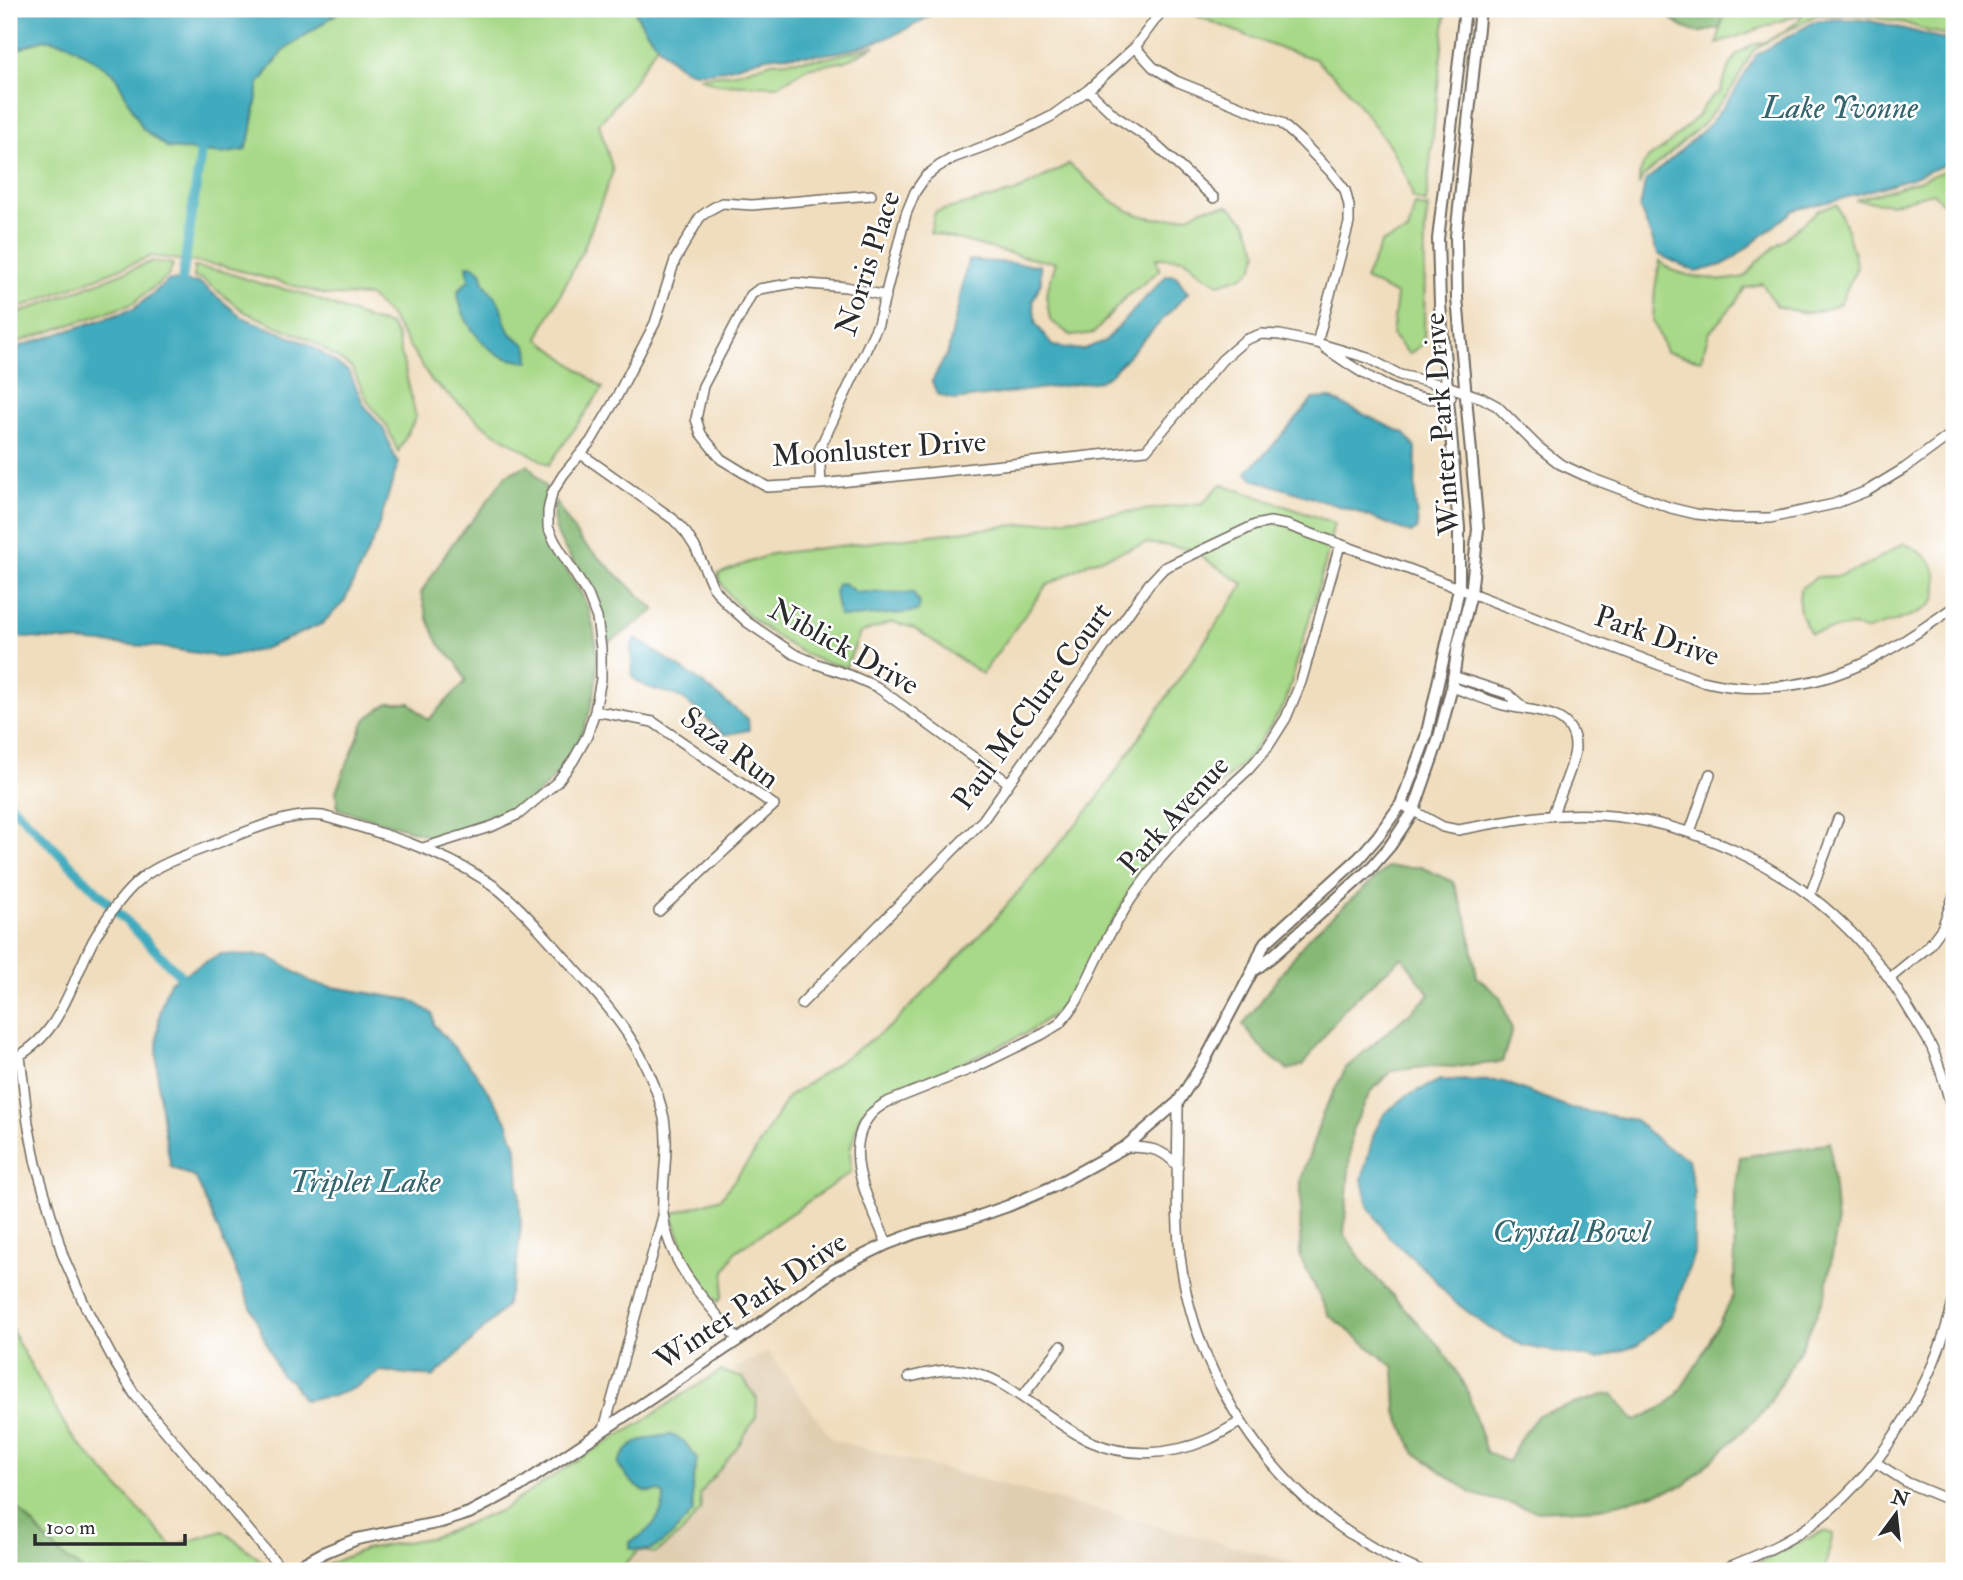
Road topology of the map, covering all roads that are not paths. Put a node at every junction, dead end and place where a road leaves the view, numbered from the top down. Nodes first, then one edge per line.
1 (1163, 9) edge
2 (1465, 9) edge
3 (1479, 9) edge
4 (1135, 47) junction
5 (1458, 68) junction
6 (1472, 69) junction
7 (1088, 90) junction
8 (871, 195) dead end
9 (1214, 198) dead end
10 (886, 296) junction
11 (1317, 343) junction
12 (1400, 374) junction
13 (1447, 386) junction
14 (1392, 388) junction
15 (1465, 393) junction
16 (1448, 398) junction
17 (1954, 432) edge
18 (581, 454) junction
19 (821, 484) junction
20 (1340, 545) junction
21 (1459, 589) junction
22 (1471, 594) junction
23 (1954, 607) edge
24 (1453, 681) junction
25 (595, 711) junction
26 (1710, 774) dead end
27 (1009, 783) junction
28 (1401, 804) junction
29 (1414, 810) junction
30 (1553, 814) junction
31 (1838, 819) dead end
32 (1690, 832) junction
33 (423, 848) junction
34 (1810, 895) junction
35 (1954, 897) edge
36 (659, 911) dead end
37 (1253, 970) junction
38 (1890, 978) junction
39 (801, 1004) dead end
40 (20, 1056) junction
41 (9, 1061) edge
42 (1178, 1102) junction
43 (1954, 1118) edge
44 (1125, 1147) junction
45 (1178, 1167) junction
46 (663, 1215) junction
47 (887, 1244) junction
48 (1954, 1298) edge
49 (738, 1340) junction
50 (1061, 1346) dead end
51 (909, 1377) dead end
52 (1022, 1396) junction
53 (1240, 1422) junction
54 (604, 1429) junction
55 (1875, 1462) junction
56 (1954, 1502) edge
57 (283, 1571) edge
58 (290, 1571) edge
59 (1420, 1571) edge
60 (1718, 1571) edge

1 - 4 street, Norris Place
2 - 5 street, Winter Park Drive
3 - 6 street, Winter Park Drive
4 - 7 street, Norris Place
4 - 11 street
5 - 6 street
5 - 13 street, Winter Park Drive
6 - 15 street, Winter Park Drive
7 - 9 street
7 - 10 street, Norris Place
8 - 18 street
10 - 19 street, Norris Place
10 - 19 street, Moonluster Drive
11 - 12 street, Moonluster Drive
11 - 14 street, Moonluster Drive
11 - 19 street, Moonluster Drive
12 - 13 street, Moonluster Drive
12 - 14 street
13 - 15 street, Moonluster Drive
13 - 16 street, Winter Park Drive
14 - 16 street, Moonluster Drive
15 - 16 street
15 - 17 street, Moonluster Drive
15 - 22 street, Winter Park Drive
16 - 21 street, Winter Park Drive
18 - 25 street
18 - 27 street, Niblick Drive
20 - 21 street
20 - 27 street, Paul McClure Court
20 - 47 street, Park Avenue
21 - 22 street, Park Drive
21 - 28 street, Winter Park Drive
22 - 23 street, Park Drive
22 - 24 street, Winter Park Drive
24 - 29 street, Winter Park Drive
24 - 30 street
25 - 33 street
25 - 36 street, Saza Run
26 - 32 street
27 - 39 street, Paul McClure Court
28 - 29 street
28 - 37 street, Winter Park Drive
29 - 30 street
29 - 37 street, Winter Park Drive
30 - 32 street
31 - 34 street
32 - 34 street
33 - 40 street
33 - 46 street
34 - 38 street
35 - 38 street
37 - 42 street, Winter Park Drive
38 - 43 street
40 - 41 street
40 - 57 street
42 - 44 street, Winter Park Drive
42 - 45 street
44 - 45 street
44 - 47 street, Winter Park Drive
45 - 53 street
46 - 49 street
46 - 54 street
47 - 49 street, Winter Park Drive
48 - 55 street
49 - 54 street, Winter Park Drive
50 - 52 street
51 - 52 street
52 - 53 street
53 - 59 street
54 - 58 street, Winter Park Drive
55 - 56 street
55 - 60 street

